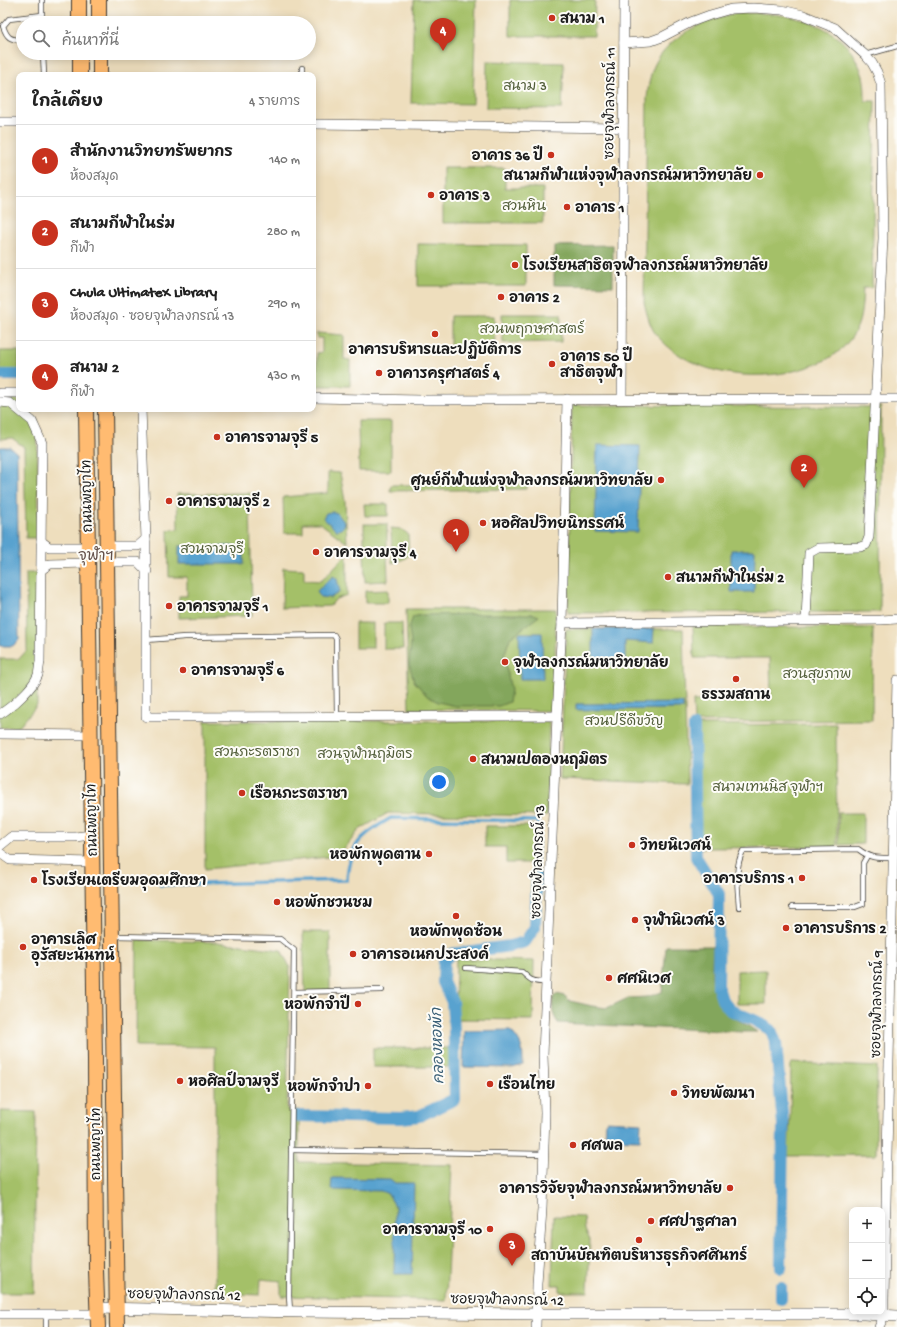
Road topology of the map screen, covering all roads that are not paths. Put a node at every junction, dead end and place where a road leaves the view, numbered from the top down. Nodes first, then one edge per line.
1 (42, 0) edge
2 (79, 0) edge
3 (99, 0) edge
4 (624, 0) edge
5 (42, 15) joint
6 (34, 16) edge
7 (79, 16) edge
8 (99, 16) edge
9 (16, 18) edge
10 (16, 40) edge
11 (624, 43) junction
12 (897, 46) edge
13 (865, 54) junction
14 (43, 60) edge
15 (80, 60) edge
16 (100, 60) edge
17 (302, 68) dead end
18 (44, 72) edge
19 (80, 72) edge
20 (100, 72) edge
21 (302, 72) edge
22 (0, 122) edge
23 (16, 122) edge
24 (316, 124) edge
25 (622, 128) junction
26 (0, 393) edge
27 (16, 393) edge
28 (316, 398) edge
29 (622, 398) junction
30 (876, 398) junction
31 (567, 399) junction
32 (897, 399) edge
33 (0, 402) edge
34 (16, 408) edge
35 (21, 412) edge
36 (86, 412) edge
37 (105, 412) edge
38 (141, 412) edge
39 (146, 539) junction
40 (41, 542) junction
41 (106, 546) junction
42 (87, 547) junction
43 (87, 562) junction
44 (107, 562) junction
45 (41, 570) junction
46 (147, 571) junction
47 (897, 619) edge
48 (806, 620) junction
49 (562, 623) junction
50 (146, 640) junction
51 (897, 680) edge
52 (897, 705) edge
53 (0, 714) edge
54 (337, 716) junction
55 (557, 716) junction
56 (0, 734) edge
57 (90, 735) junction
58 (91, 835) junction
59 (0, 846) edge
60 (0, 853) edge
61 (867, 856) junction
62 (893, 858) junction
63 (92, 862) junction
64 (739, 907) dead end
65 (792, 907) dead end
66 (112, 936) junction
67 (466, 968) dead end
68 (547, 982) junction
69 (382, 990) dead end
70 (294, 992) junction
71 (894, 1021) edge
72 (291, 1150) junction
73 (544, 1154) junction
74 (117, 1309) junction
75 (290, 1312) junction
76 (0, 1314) edge
77 (46, 1314) junction
78 (537, 1314) junction
79 (98, 1316) edge
80 (884, 1316) junction
81 (897, 1316) edge
82 (120, 1326) edge
83 (46, 1327) edge
84 (536, 1327) edge
85 (879, 1327) edge

1 - 5 lane
2 - 7 main road
3 - 8 main road
4 - 11 street, ซอยจุฬาลงกรณ์ 11
5 - 6 lane
9 - 10 lane
11 - 13 street
11 - 25 street, ซอยจุฬาลงกรณ์ 11
12 - 13 lane
13 - 30 street
14 - 18 lane
15 - 19 main road
16 - 20 main road
17 - 21 lane
22 - 23 street
24 - 25 street
25 - 29 street, ซอยจุฬาลงกรณ์ 11
26 - 27 street
28 - 31 street
29 - 30 street
29 - 31 street
30 - 32 street
30 - 48 street
31 - 49 street, ซอยจุฬาลงกรณ์ 13
33 - 34 street
35 - 40 street
36 - 42 main road, ถนนพญาไท
37 - 41 main road, ถนนพญาไท
38 - 39 street
39 - 41 street
39 - 46 street
40 - 42 street
40 - 45 street
41 - 42 main road
41 - 44 main road, ถนนพญาไท
42 - 43 main road, ถนนพญาไท
43 - 44 main road
43 - 45 street
43 - 57 main road, ถนนพญาไท
44 - 46 street
44 - 66 main road, ถนนพญาไท
45 - 53 street
46 - 50 street
47 - 48 street
48 - 49 street
49 - 55 street, ซอยจุฬาลงกรณ์ 13
50 - 54 street
50 - 54 lane
51 - 52 street, ซอยจุฬาลงกรณ์ 9
52 - 62 street, ซอยจุฬาลงกรณ์ 9
54 - 55 street
55 - 68 street, ซอยจุฬาลงกรณ์ 13
56 - 57 street
57 - 58 main road, ถนนพญาไท
58 - 59 street
58 - 63 main road, ถนนพญาไท
60 - 63 street
61 - 62 lane
61 - 64 lane
61 - 65 lane
62 - 71 street, ซอยจุฬาลงกรณ์ 9
63 - 79 main road, ถนนพญาไท
66 - 70 lane
66 - 74 main road, ถนนพญาไท
67 - 68 lane
68 - 73 street, ซอยจุฬาลงกรณ์ 13
69 - 70 lane
70 - 72 lane
71 - 80 street, ซอยจุฬาลงกรณ์ 9
72 - 73 lane
72 - 75 lane
73 - 78 street, ซอยจุฬาลงกรณ์ 13
74 - 75 street, ซอยจุฬาลงกรณ์ 12
74 - 79 street, ซอยจุฬาลงกรณ์ 12
74 - 82 main road, ถนนพญาไท
75 - 78 street, ซอยจุฬาลงกรณ์ 12
76 - 77 street
77 - 79 street
77 - 83 lane
78 - 80 street, ซอยจุฬาลงกรณ์ 12
78 - 84 street, ซอยจุฬาลงกรณ์ 13
80 - 81 street, ซอยจุฬาลงกรณ์ 12
80 - 85 street, ซอยจุฬาลงกรณ์ 9

